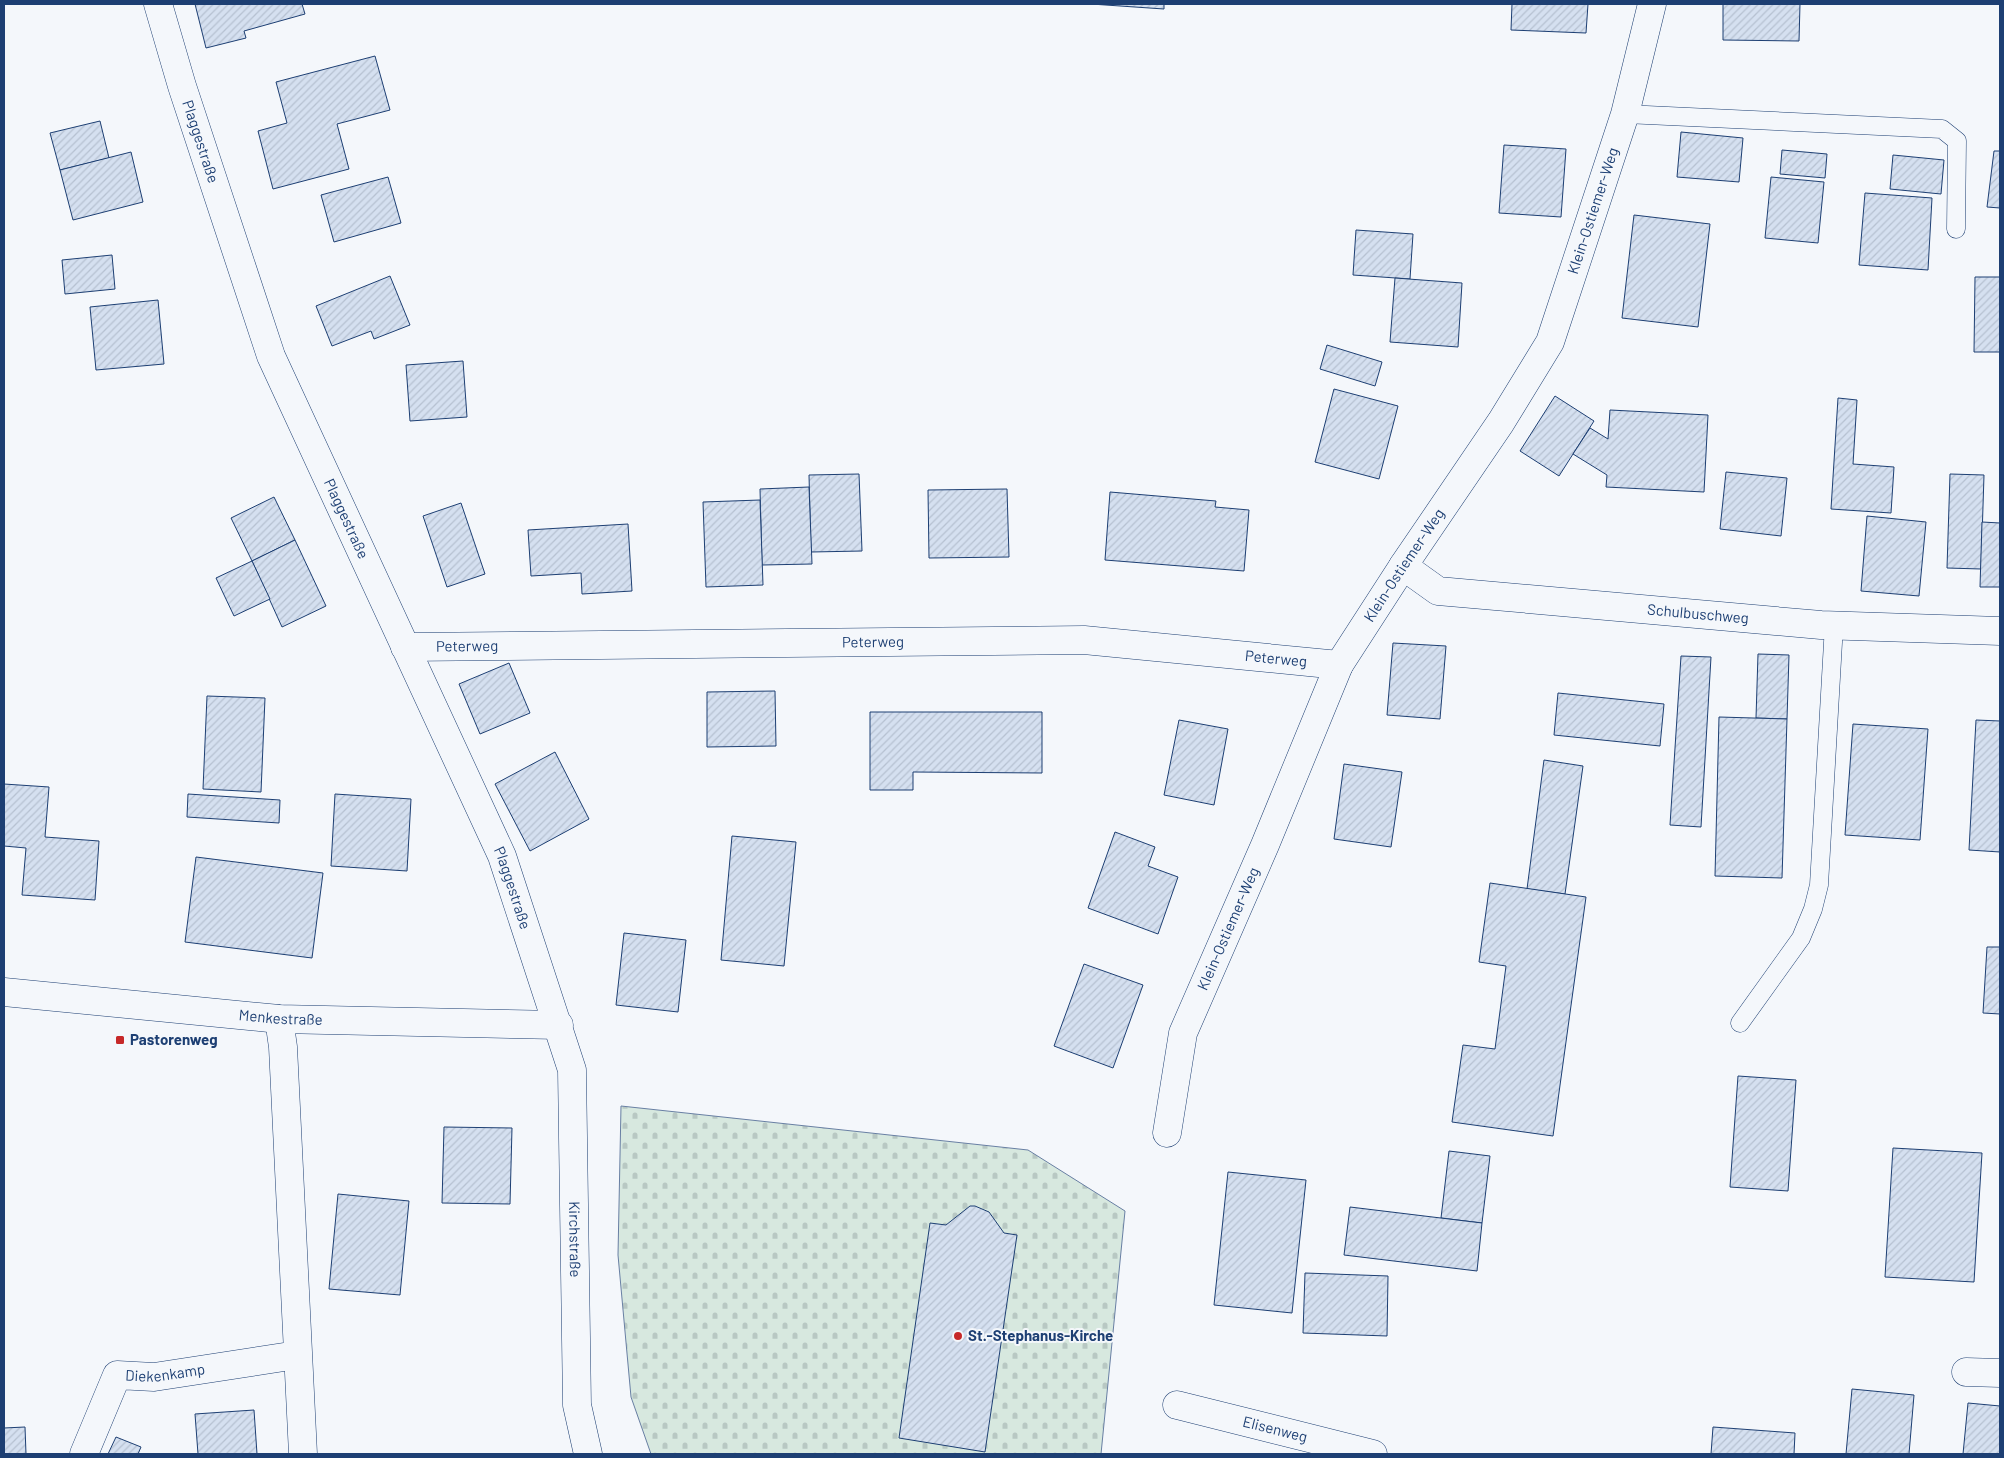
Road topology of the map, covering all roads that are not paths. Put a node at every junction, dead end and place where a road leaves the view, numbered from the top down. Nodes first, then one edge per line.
1 (158, 4) edge
2 (1652, 4) edge
3 (1625, 114) junction
4 (1956, 229) dead end
5 (1403, 566) junction
6 (1834, 625) junction
7 (2000, 631) edge
8 (405, 647) junction
9 (1339, 665) junction
10 (4, 992) edge
11 (279, 1019) junction
12 (1740, 1023) dead end
13 (559, 1025) junction
14 (1167, 1133) dead end
15 (297, 1355) junction
16 (1966, 1372) dead end
17 (2000, 1373) edge
18 (1178, 1405) dead end
19 (84, 1454) edge
20 (303, 1454) edge
21 (588, 1454) edge
22 (1373, 1454) edge

1 - 8 street, Plaggestraße
2 - 3 street, Klein-Ostiemer-Weg
3 - 4 lane
3 - 5 street, Klein-Ostiemer-Weg
5 - 6 street, Schulbuschweg
5 - 9 street, Klein-Ostiemer-Weg
6 - 7 street, Schulbuschweg
6 - 12 lane
8 - 9 street, Peterweg
8 - 13 street, Plaggestraße
9 - 14 street, Klein-Ostiemer-Weg
10 - 11 street, Menkestraße
11 - 13 street, Menkestraße
11 - 15 street
13 - 21 street, Kirchstraße
15 - 19 street, Diekenkamp
15 - 20 street
16 - 17 street
18 - 22 street, Elisenweg

